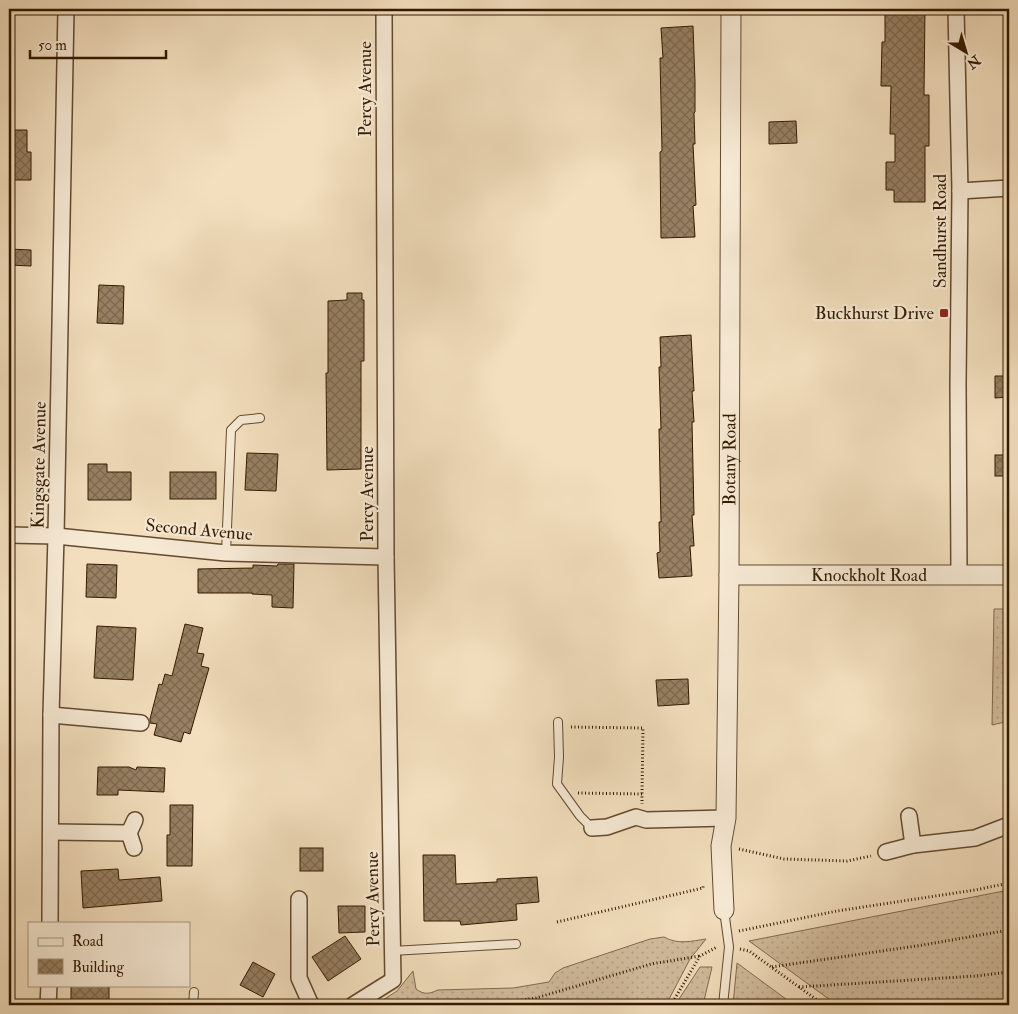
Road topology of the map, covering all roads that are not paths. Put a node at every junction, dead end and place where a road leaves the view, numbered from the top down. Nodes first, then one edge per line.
1 (66, 9) edge
2 (384, 9) edge
3 (731, 9) edge
4 (956, 9) edge
5 (1009, 188) edge
6 (960, 191) junction
7 (260, 418) dead end
8 (9, 535) edge
9 (56, 536) junction
10 (226, 553) junction
11 (386, 557) junction
12 (959, 574) junction
13 (729, 575) junction
14 (1009, 575) edge
15 (51, 715) junction
16 (141, 723) dead end
17 (562, 725) road end
18 (909, 816) dead end
19 (726, 818) junction
20 (1009, 825) edge
21 (592, 828) joint
22 (51, 832) junction
23 (913, 845) junction
24 (134, 848) dead end
25 (886, 852) road end
26 (299, 899) dead end
27 (724, 910) joint
28 (50, 922) edge
29 (516, 944) dead end
30 (392, 951) junction
31 (49, 986) edge
32 (194, 992) dead end
33 (48, 1005) edge
34 (193, 1005) edge
35 (311, 1005) edge
36 (353, 1005) edge
37 (723, 1005) edge

1 - 9 street, Kingsgate Avenue
2 - 11 street, Percy Avenue
3 - 13 street, Botany Road
4 - 6 street, Sandhurst Road
5 - 6 street
6 - 12 street, Sandhurst Road
7 - 10 lane
8 - 9 street, Second Avenue
9 - 10 street, Second Avenue
9 - 15 street, Kingsgate Avenue
10 - 11 street, Second Avenue
11 - 30 street, Percy Avenue
12 - 13 street, Knockholt Road
12 - 14 street, Knockholt Road
13 - 19 street, Botany Road
15 - 16 street
15 - 22 street, Kingsgate Avenue
17 - 21 lane
18 - 23 street
19 - 21 street
19 - 27 street, Botany Road
20 - 23 street
22 - 24 street
22 - 28 street, Kingsgate Avenue
23 - 25 street
26 - 35 street
27 - 37 lane
29 - 30 lane
30 - 36 street, Percy Avenue
31 - 33 street
32 - 34 lane

